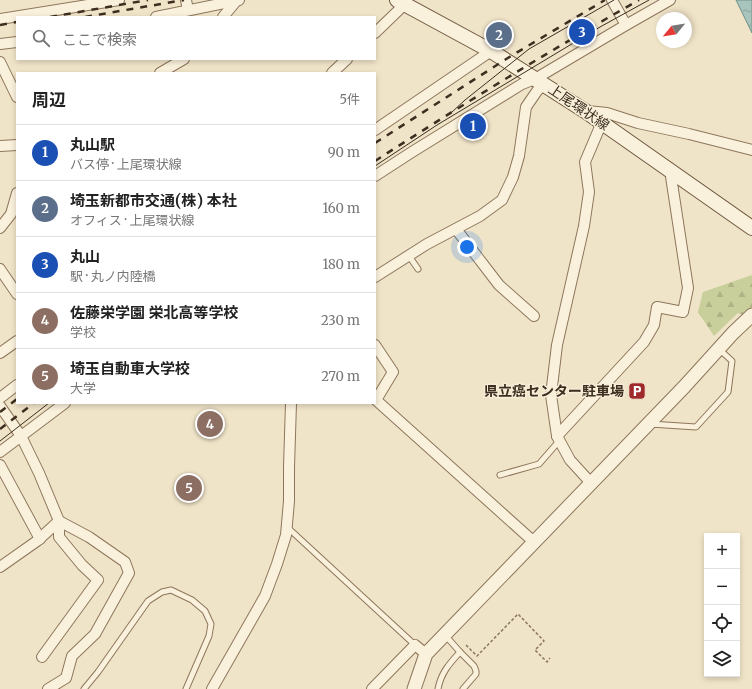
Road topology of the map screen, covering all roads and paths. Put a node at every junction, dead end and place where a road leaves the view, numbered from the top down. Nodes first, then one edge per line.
1 (119, 0) edge
2 (186, 0) edge
3 (238, 0) edge
4 (612, 0) edge
5 (670, 0) edge
6 (401, 2) edge
7 (188, 10) junction
8 (16, 16) edge
9 (19, 16) edge
10 (161, 16) edge
11 (224, 16) edge
12 (0, 19) edge
13 (624, 21) junction
14 (376, 32) edge
15 (16, 42) edge
16 (0, 44) edge
17 (491, 51) junction
18 (182, 60) edge
19 (346, 60) edge
20 (0, 62) edge
21 (162, 72) edge
22 (333, 72) edge
23 (540, 81) junction
24 (16, 95) edge
25 (585, 111) junction
26 (602, 122) junction
27 (376, 129) edge
28 (16, 145) edge
29 (0, 146) edge
30 (752, 150) edge
31 (670, 170) junction
32 (376, 175) edge
33 (15, 212) edge
34 (0, 228) edge
35 (752, 228) edge
36 (456, 229) junction
37 (409, 256) junction
38 (0, 269) edge
39 (418, 269) dead end
40 (376, 276) edge
41 (16, 293) edge
42 (752, 315) edge
43 (534, 316) dead end
44 (16, 343) edge
45 (376, 346) edge
46 (719, 349) junction
47 (0, 353) edge
48 (16, 386) edge
49 (0, 398) edge
50 (376, 400) edge
51 (376, 400) edge
52 (64, 404) edge
53 (291, 404) edge
54 (0, 406) edge
55 (648, 424) junction
56 (21, 436) junction
57 (558, 438) junction
58 (0, 452) edge
59 (0, 465) edge
60 (500, 475) dead end
61 (591, 483) junction
62 (59, 521) junction
63 (286, 526) junction
64 (40, 539) junction
65 (534, 542) junction
66 (0, 567) edge
67 (445, 634) junction
68 (415, 645) junction
69 (466, 645) dead end
70 (460, 652) junction
71 (426, 654) junction
72 (42, 657) dead end
73 (550, 658) dead end
74 (48, 689) edge
75 (84, 689) edge
76 (186, 689) edge
77 (212, 689) edge
78 (372, 689) edge
79 (414, 689) edge
80 (438, 689) edge
81 (463, 689) edge

1 - 9 street
2 - 7 street
3 - 7 street
3 - 11 street
4 - 13 street
5 - 13 street
6 - 14 street
6 - 17 main road, 上尾環状線
7 - 10 street
8 - 12 street
13 - 23 street
15 - 16 street
17 - 23 main road, 上尾環状線
17 - 27 street
18 - 21 street
19 - 22 street
20 - 24 street
23 - 25 main road, 上尾環状線
23 - 32 street
23 - 36 street
25 - 26 main road, 上尾環状線
25 - 30 street
26 - 31 main road, 上尾環状線
26 - 57 street
28 - 29 street
31 - 35 main road, 上尾環状線
31 - 57 street
33 - 34 street
36 - 37 street
36 - 43 street
37 - 39 lane
37 - 40 street
38 - 41 street
42 - 46 street
44 - 47 street
45 - 50 street
46 - 55 street
46 - 55 lane
48 - 49 street
51 - 65 street
52 - 56 street
53 - 63 street
54 - 56 street
55 - 61 street
56 - 58 street
56 - 62 street
57 - 60 lane
57 - 61 street
59 - 64 street
61 - 65 street
62 - 64 street
62 - 72 street
62 - 74 street
63 - 68 lane
63 - 77 street
64 - 66 street
65 - 67 street
67 - 70 lane
67 - 71 street
68 - 71 street
68 - 78 street
69 - 73 path
70 - 80 lane
70 - 81 lane
71 - 79 street
75 - 76 lane

